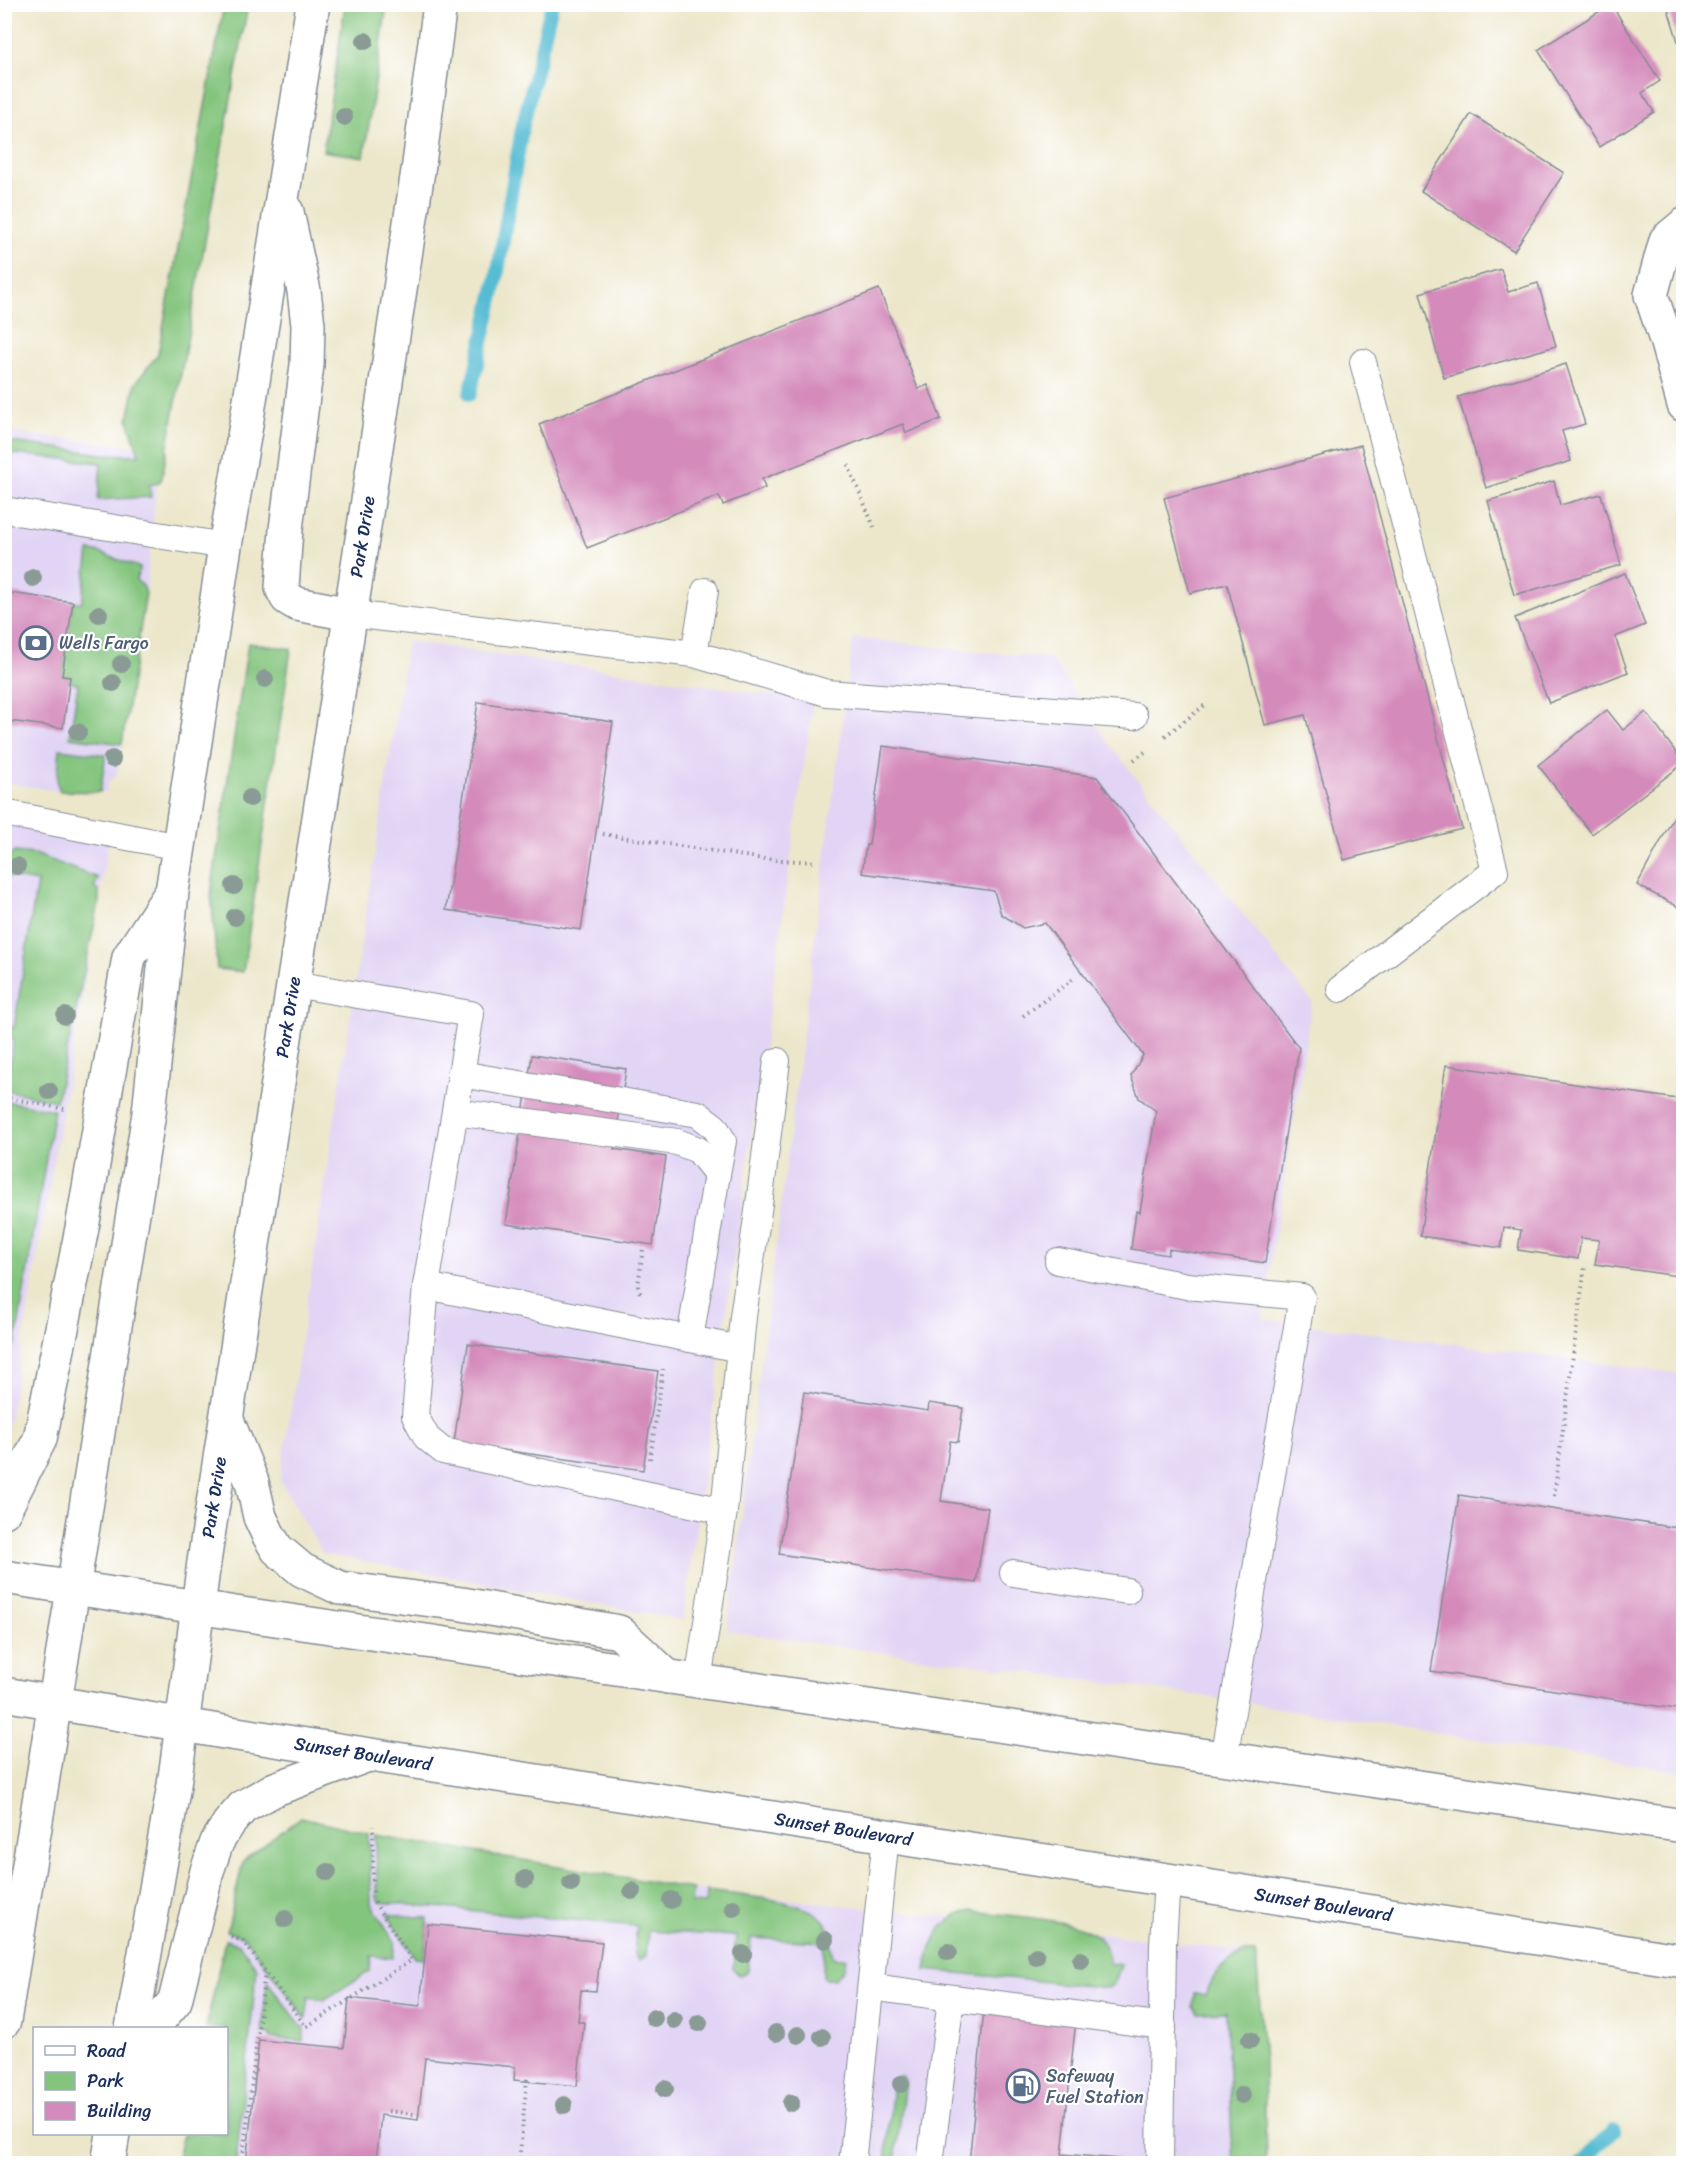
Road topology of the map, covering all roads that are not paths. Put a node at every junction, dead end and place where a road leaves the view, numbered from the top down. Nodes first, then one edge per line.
1 (313, 4) edge
2 (440, 4) edge
3 (282, 189) junction
4 (1683, 225) edge
5 (1363, 362) dead end
6 (1683, 405) edge
7 (4, 510) edge
8 (225, 546) junction
9 (705, 591) dead end
10 (350, 614) junction
11 (694, 654) junction
12 (1134, 716) dead end
13 (4, 813) edge
14 (179, 847) junction
15 (172, 892) junction
16 (293, 984) junction
17 (1340, 988) dead end
18 (777, 1061) dead end
19 (460, 1074) junction
20 (454, 1112) junction
21 (717, 1174) junction
22 (1058, 1261) dead end
23 (426, 1286) junction
24 (690, 1339) junction
25 (740, 1349) junction
26 (226, 1419) junction
27 (4, 1511) edge
28 (724, 1511) junction
29 (1013, 1573) dead end
30 (4, 1577) edge
31 (73, 1587) junction
32 (1127, 1591) dead end
33 (198, 1607) junction
34 (683, 1679) junction
35 (4, 1694) edge
36 (55, 1702) junction
37 (182, 1725) junction
38 (370, 1755) junction
39 (1224, 1759) junction
40 (1683, 1826) edge
41 (886, 1836) junction
42 (1167, 1880) junction
43 (1683, 1961) edge
44 (871, 1988) junction
45 (951, 1999) junction
46 (4, 2021) edge
47 (1163, 2026) junction
48 (132, 2027) edge
49 (153, 2027) edge
50 (113, 2135) edge
51 (108, 2163) edge
52 (852, 2163) edge
53 (930, 2163) edge
54 (1160, 2163) edge

1 - 3 main road
2 - 10 main road, Park Drive
3 - 8 main road
3 - 10 main road
4 - 6 main road
5 - 17 lane
7 - 8 lane
8 - 14 main road
9 - 11 lane
10 - 11 lane
10 - 16 main road, Park Drive
11 - 12 lane
13 - 14 lane
14 - 15 main road
15 - 27 main road
15 - 31 main road
16 - 19 lane
16 - 26 main road, Park Drive
18 - 25 lane
19 - 20 lane
19 - 21 lane
20 - 21 lane
20 - 23 lane
21 - 24 lane
22 - 39 lane
23 - 24 lane
23 - 28 lane
24 - 25 lane
25 - 28 lane
26 - 33 main road, Park Drive
26 - 34 main road
28 - 34 lane
29 - 32 lane
30 - 31 main road
31 - 33 main road
31 - 36 main road
33 - 34 main road
33 - 37 main road, Park Drive
34 - 39 main road
35 - 36 main road, Sunset Boulevard
36 - 37 main road, Sunset Boulevard
36 - 46 main road
37 - 38 main road, Sunset Boulevard
37 - 48 main road, Park Drive
38 - 41 main road, Sunset Boulevard
38 - 49 main road
39 - 40 main road
41 - 42 main road, Sunset Boulevard
41 - 44 lane
42 - 43 main road, Sunset Boulevard
42 - 47 lane
44 - 45 lane
44 - 52 lane
45 - 47 lane
45 - 53 lane
47 - 54 lane
50 - 51 main road

